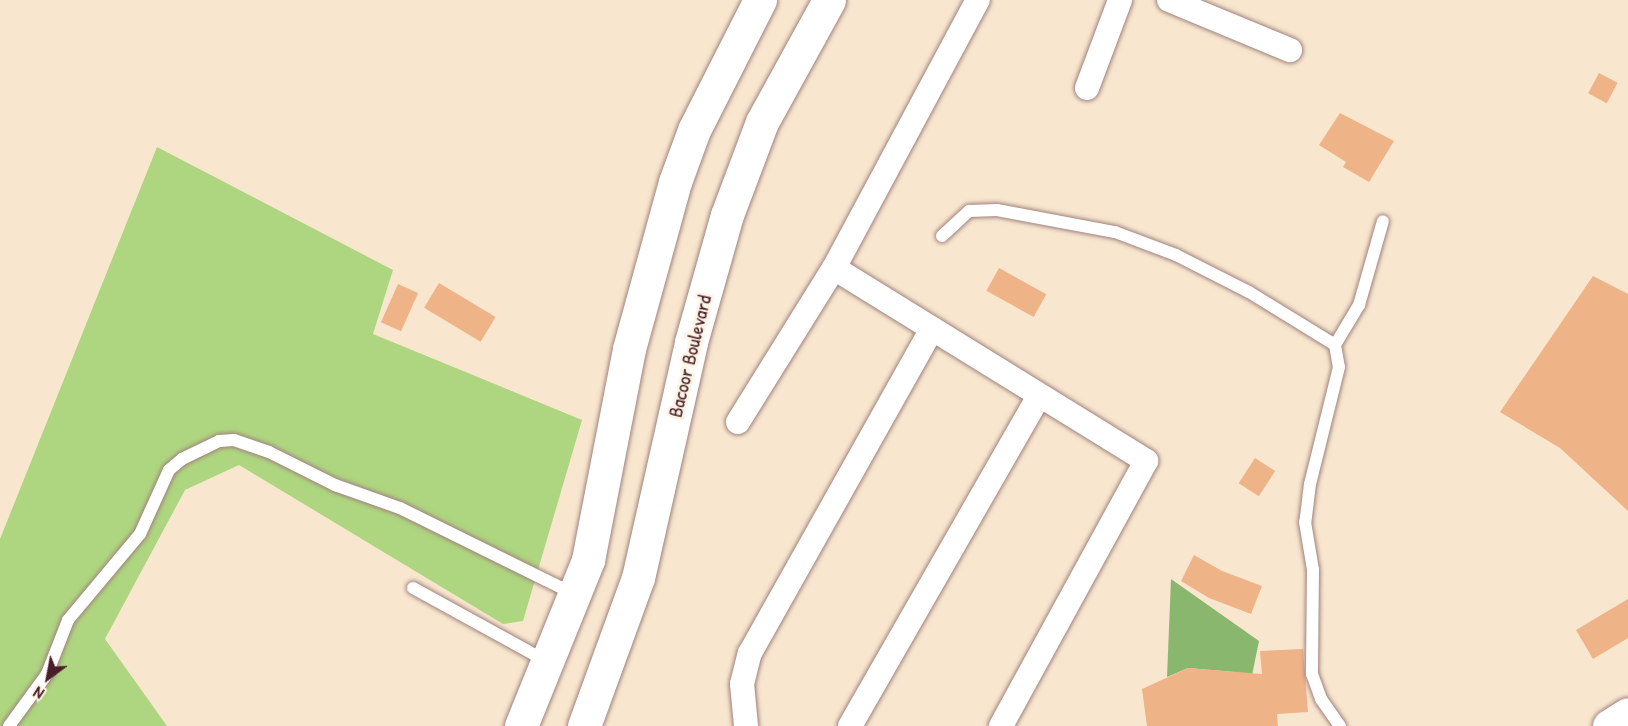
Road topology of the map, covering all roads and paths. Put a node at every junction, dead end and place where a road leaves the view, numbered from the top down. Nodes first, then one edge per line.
1 (760, 0) edge
2 (829, 0) edge
3 (978, 0) edge
4 (1120, 0) edge
5 (1169, 0) edge
6 (1290, 50) dead end
7 (1087, 88) dead end
8 (1383, 221) dead end
9 (942, 236) dead end
10 (834, 268) junction
11 (932, 329) junction
12 (1335, 345) junction
13 (1040, 396) junction
14 (738, 422) dead end
15 (413, 588) dead end
16 (576, 596) junction
17 (549, 662) junction
18 (1628, 714) edge
19 (9, 726) edge
20 (521, 726) edge
21 (584, 726) edge
22 (746, 726) edge
23 (850, 726) edge
24 (1001, 726) edge
25 (1340, 726) edge
26 (1609, 726) edge

1 - 16 main road
2 - 21 main road, Bacoor Boulevard
3 - 10 street
4 - 7 street
5 - 6 street
8 - 12 lane
9 - 12 lane
10 - 11 street
10 - 14 street
11 - 13 street
11 - 22 street
12 - 25 lane
13 - 23 street
13 - 24 street
15 - 17 lane
16 - 17 main road
16 - 19 lane
17 - 20 main road
18 - 26 main road

